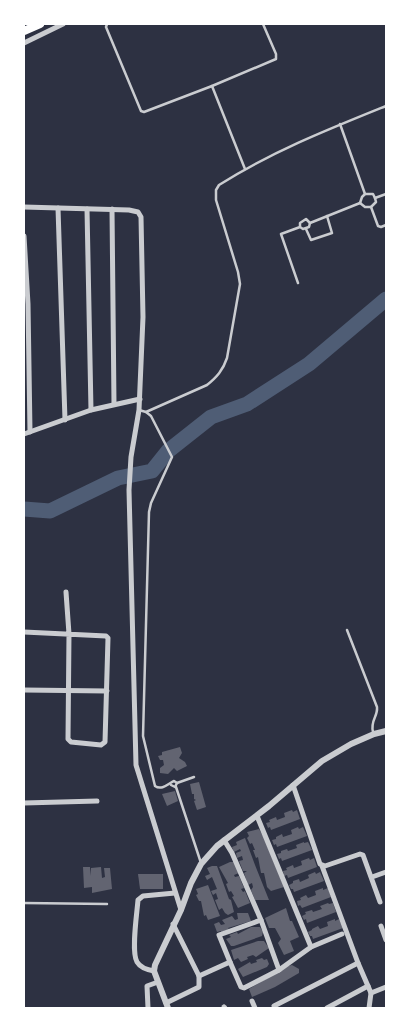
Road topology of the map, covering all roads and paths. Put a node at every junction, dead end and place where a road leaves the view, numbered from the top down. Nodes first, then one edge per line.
1 (40, 24) edge
2 (63, 24) edge
3 (107, 24) edge
4 (263, 24) edge
5 (24, 31) edge
6 (24, 43) edge
7 (212, 86) junction
8 (386, 106) edge
9 (340, 124) junction
10 (245, 169) junction
11 (365, 194) junction
12 (386, 194) edge
13 (375, 198) junction
14 (360, 203) junction
15 (24, 207) edge
16 (371, 207) junction
17 (58, 208) junction
18 (88, 209) junction
19 (112, 209) junction
20 (327, 216) junction
21 (310, 223) junction
22 (386, 225) edge
23 (300, 227) junction
24 (306, 229) junction
25 (24, 236) edge
26 (298, 283) dead end
27 (140, 399) junction
28 (114, 404) junction
29 (91, 410) junction
30 (139, 410) junction
31 (146, 412) junction
32 (65, 420) junction
33 (30, 432) junction
34 (24, 434) edge
35 (66, 592) dead end
36 (347, 630) dead end
37 (24, 631) edge
38 (70, 634) junction
39 (24, 639) edge
40 (24, 690) edge
41 (68, 690) junction
42 (107, 691) junction
43 (386, 731) edge
44 (374, 734) junction
45 (194, 777) dead end
46 (171, 784) junction
47 (176, 785) junction
48 (293, 785) junction
49 (96, 801) dead end
50 (24, 803) edge
51 (257, 816) junction
52 (224, 840) junction
53 (201, 864) junction
54 (322, 866) junction
55 (386, 872) edge
56 (372, 877) junction
57 (175, 893) junction
58 (380, 902) dead end
59 (24, 903) edge
60 (107, 904) dead end
61 (181, 910) junction
62 (261, 920) junction
63 (173, 924) junction
64 (380, 926) dead end
65 (342, 934) dead end
66 (386, 940) edge
67 (311, 948) junction
68 (230, 962) junction
69 (358, 963) junction
70 (279, 970) junction
71 (154, 971) junction
72 (199, 976) junction
73 (158, 982) junction
74 (368, 986) junction
75 (386, 987) edge
76 (371, 993) junction
77 (252, 1001) dead end
78 (167, 1006) edge
79 (148, 1008) edge
80 (256, 1008) edge
81 (274, 1008) edge
82 (327, 1008) edge
83 (368, 1008) edge

1 - 5 main road
2 - 6 street
3 - 7 lane
4 - 7 lane
7 - 10 lane
8 - 9 lane
9 - 10 lane
9 - 11 lane
10 - 31 lane
11 - 13 lane
11 - 14 lane
12 - 13 lane
13 - 16 lane
14 - 16 lane
14 - 20 lane
15 - 17 street
16 - 22 lane
17 - 18 street
17 - 32 street
18 - 19 street
18 - 29 street
19 - 27 street
19 - 28 street
20 - 21 lane
20 - 24 lane
21 - 23 lane
21 - 24 lane
23 - 24 lane
23 - 26 lane
25 - 33 street
27 - 28 street
27 - 30 street
28 - 29 street
29 - 32 street
30 - 31 lane
30 - 57 street
31 - 46 lane
32 - 33 street
33 - 34 street
35 - 38 street
36 - 44 lane
37 - 38 street
37 - 39 street
38 - 41 street
38 - 42 street
40 - 41 street
41 - 42 street
41 - 42 street
43 - 44 street
44 - 48 street
45 - 47 lane
46 - 47 lane
46 - 47 lane
47 - 53 lane
48 - 51 street
48 - 54 street
49 - 50 street
51 - 52 street
51 - 67 street
52 - 53 street
52 - 62 street
53 - 61 street
54 - 56 street
54 - 69 street
55 - 56 street
56 - 58 street
57 - 61 street
57 - 71 street
59 - 60 lane
61 - 63 street
62 - 68 street
62 - 70 street
63 - 71 street
63 - 72 street
64 - 66 street
65 - 67 street
67 - 70 street
68 - 70 street
68 - 72 street
69 - 74 street
69 - 81 street
71 - 73 street
72 - 78 street
73 - 78 street
73 - 79 street
74 - 76 street
74 - 82 street
75 - 76 street
76 - 83 street
77 - 80 street

